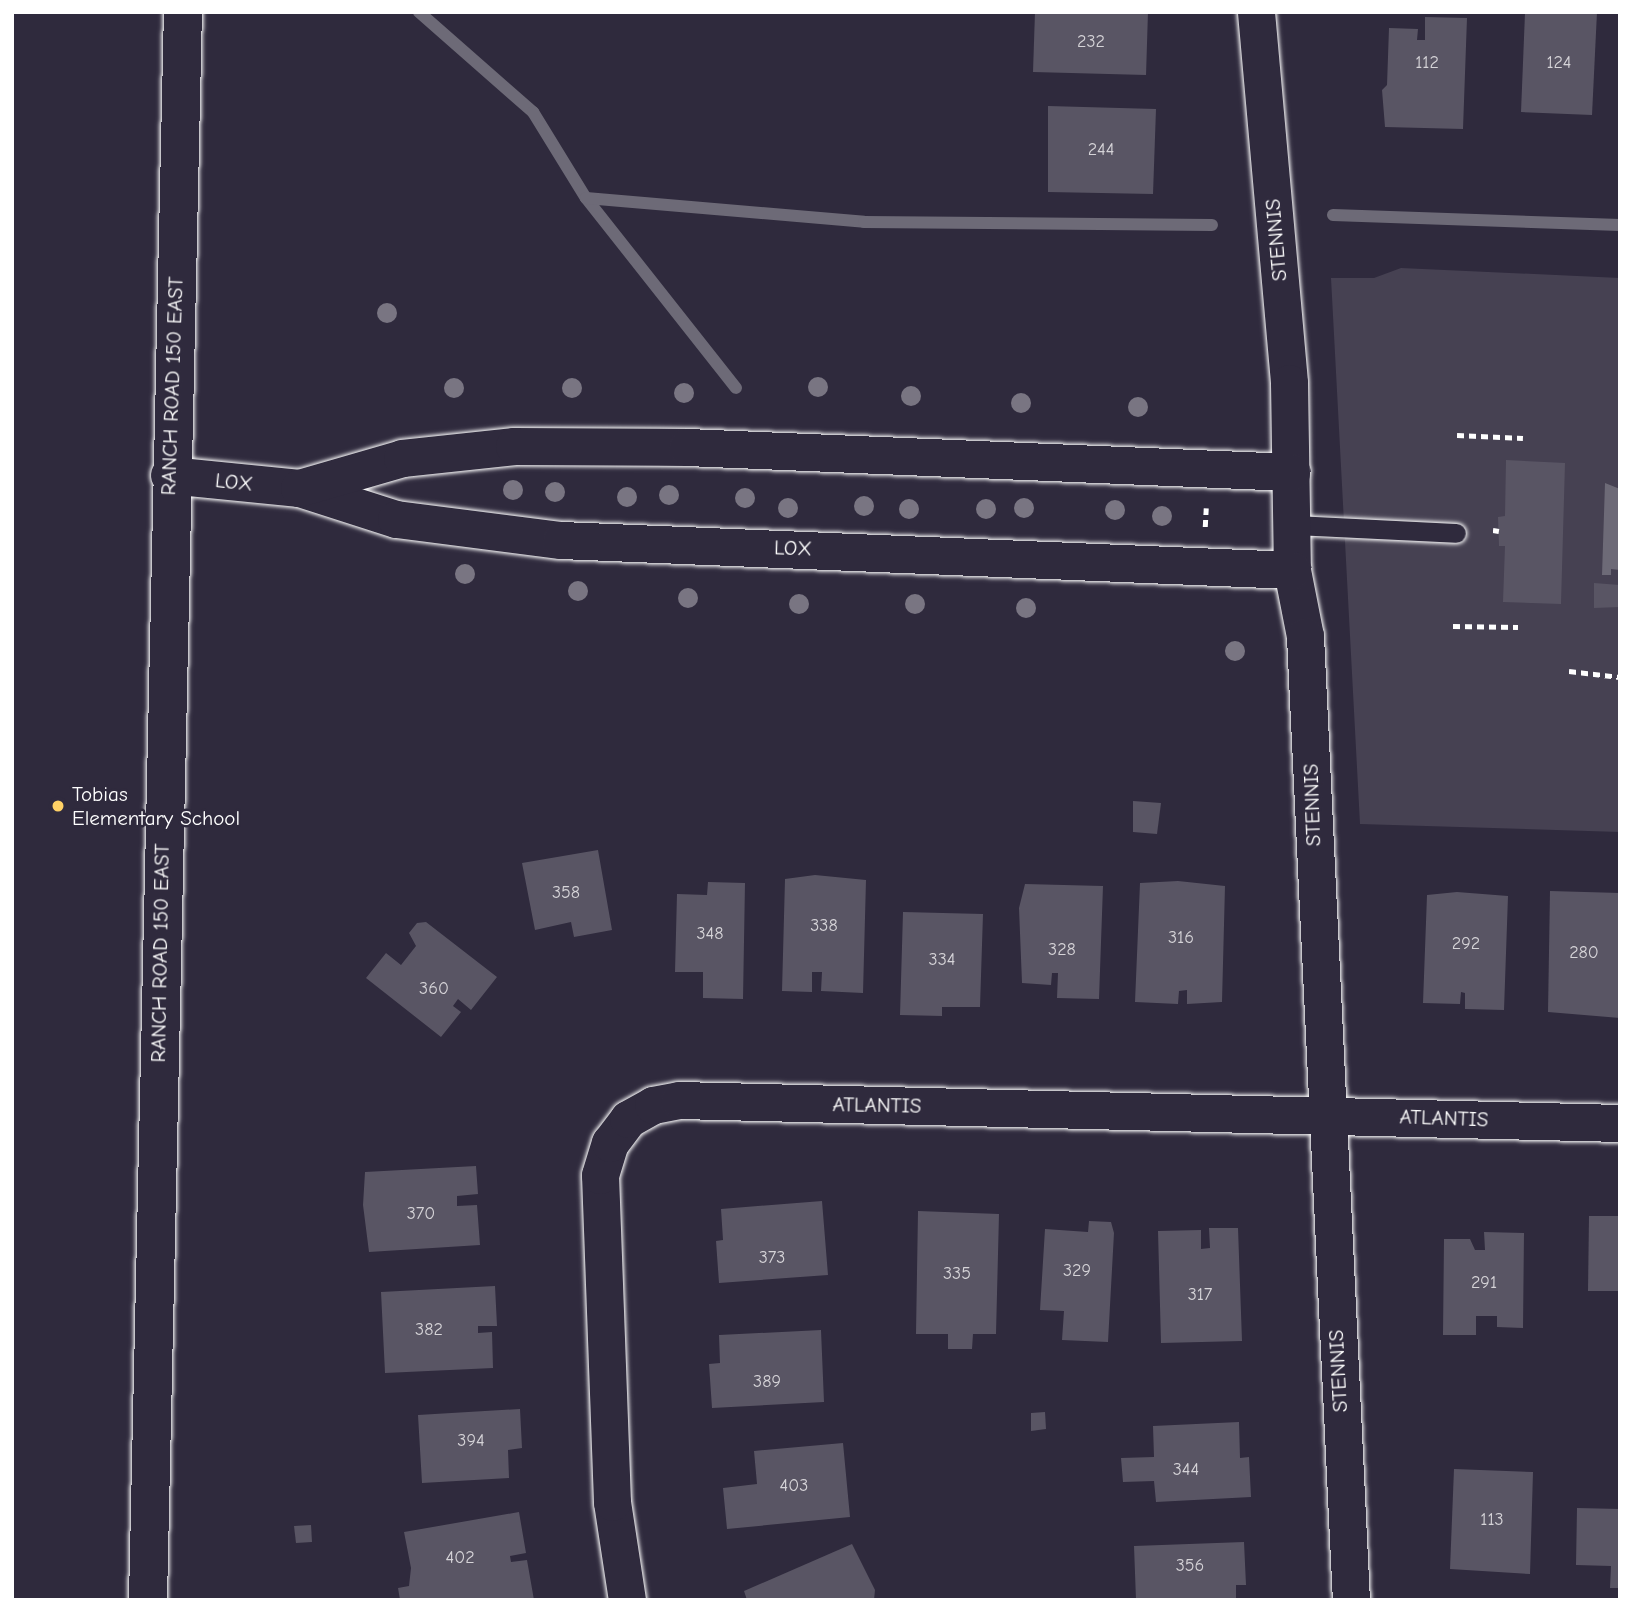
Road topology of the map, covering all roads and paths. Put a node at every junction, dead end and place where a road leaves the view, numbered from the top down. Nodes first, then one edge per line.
1 (183, 12) edge
2 (1256, 12) edge
3 (1457, 436) dead end
4 (1523, 438) dead end
5 (1291, 471) junction
6 (169, 475) junction
7 (299, 488) junction
8 (1206, 504) dead end
9 (1294, 525) junction
10 (1456, 533) dead end
11 (1205, 542) dead end
12 (1292, 570) junction
13 (1453, 626) dead end
14 (1518, 627) dead end
15 (1569, 671) dead end
16 (1620, 677) edge
17 (1325, 1114) junction
18 (1620, 1124) edge
19 (148, 1600) edge
20 (627, 1600) edge
21 (1351, 1600) edge

1 - 6 main road, RANCH ROAD 150 EAST
2 - 5 street, STENNIS
3 - 4 path
5 - 7 street, LOX
5 - 9 street, STENNIS
6 - 7 street, LOX
6 - 19 main road, RANCH ROAD 150 EAST
7 - 12 street, LOX
8 - 11 path
9 - 10 lane
9 - 12 street, STENNIS
12 - 17 street, STENNIS
13 - 14 path
15 - 16 path
17 - 18 street, ATLANTIS
17 - 20 street, ATLANTIS
17 - 21 street, STENNIS

